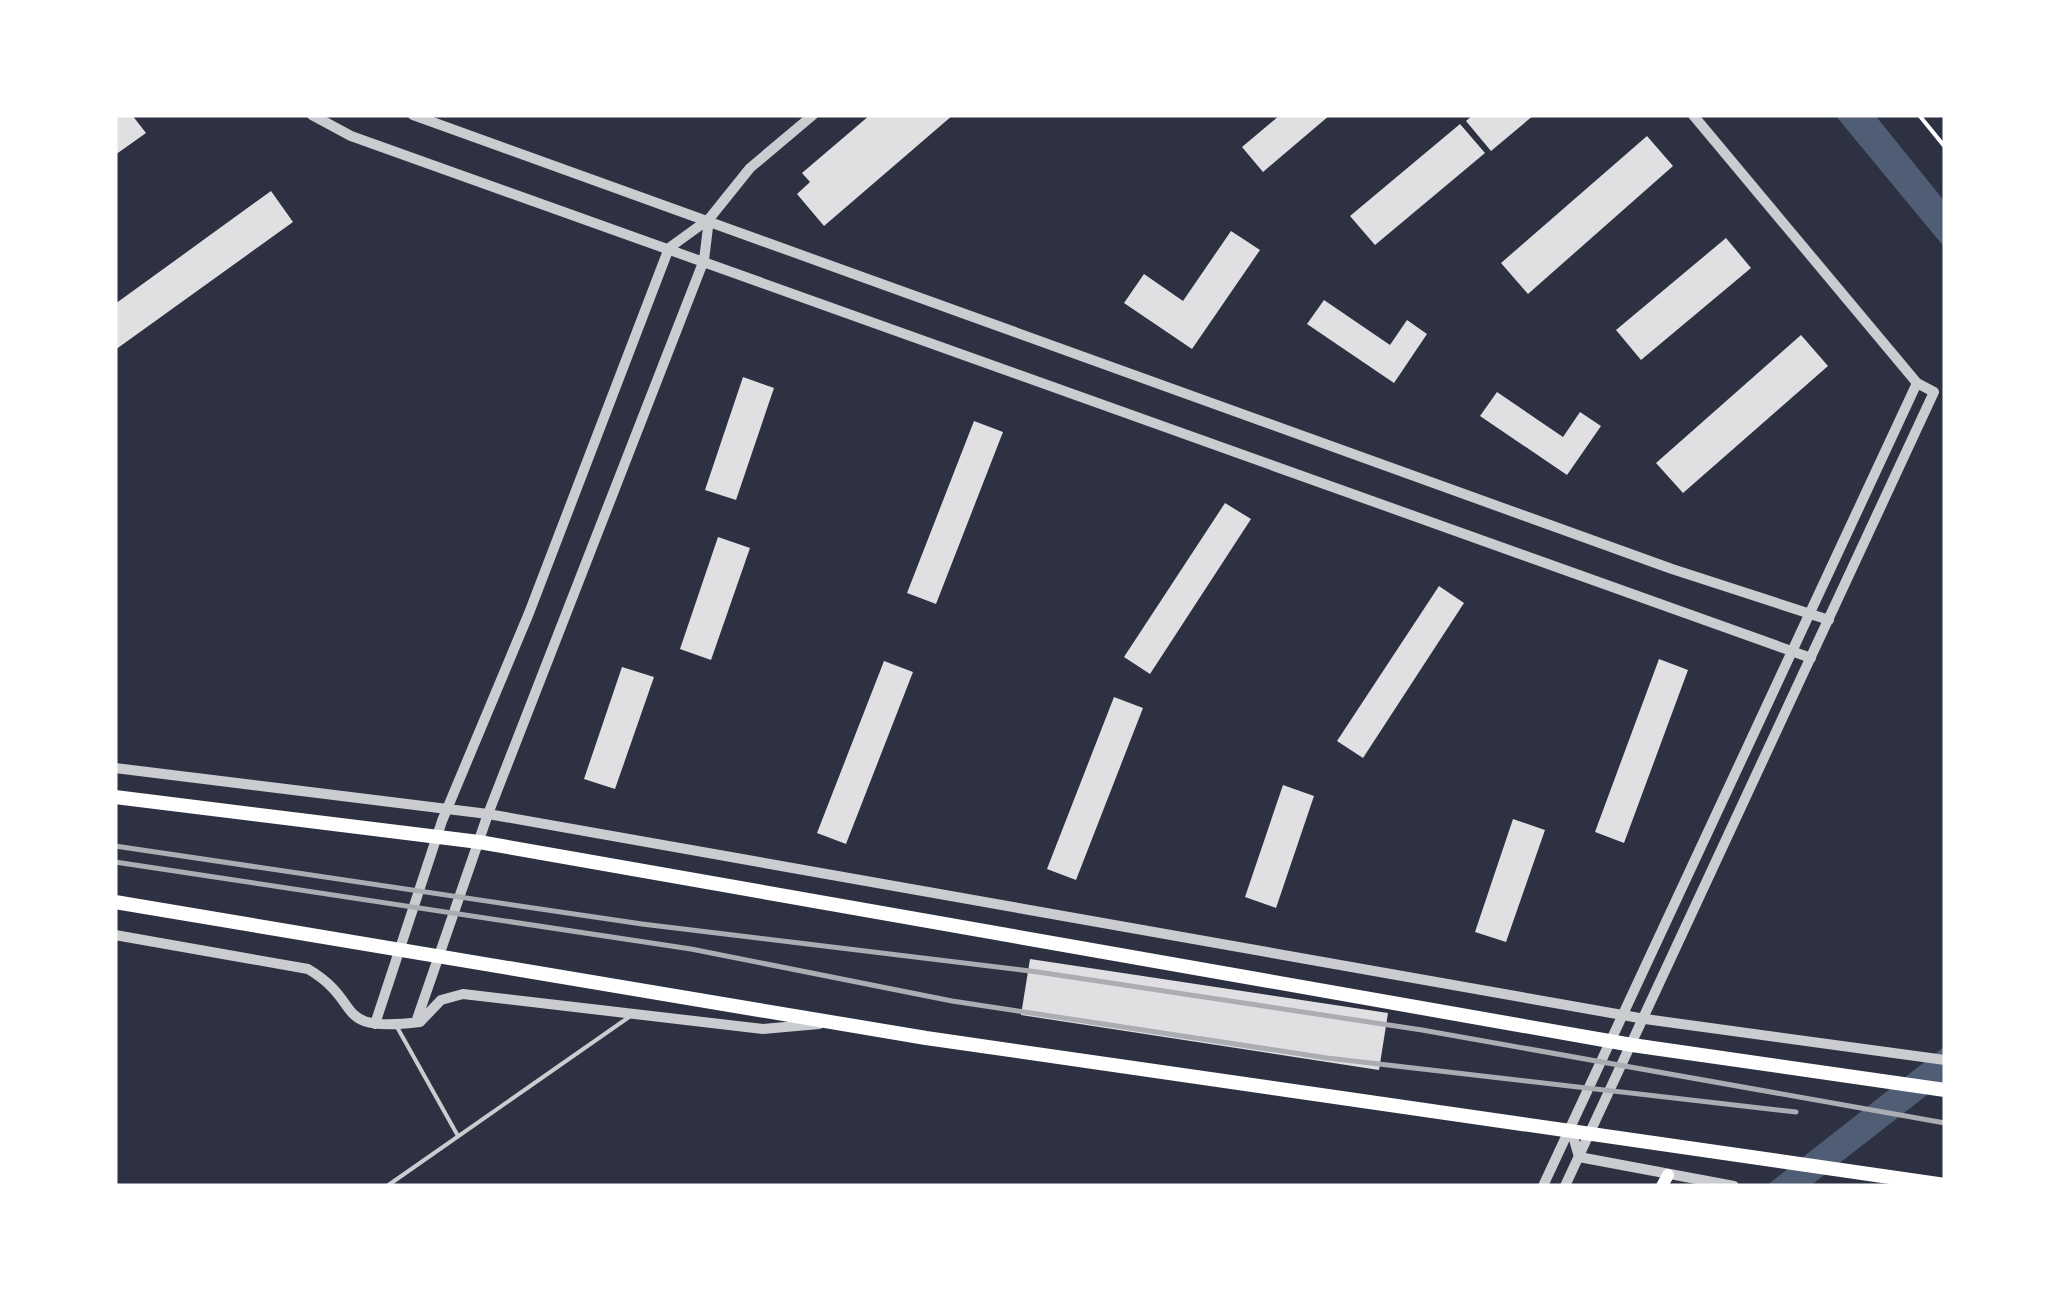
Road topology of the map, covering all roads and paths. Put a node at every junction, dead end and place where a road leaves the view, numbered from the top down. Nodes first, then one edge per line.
1 (312, 115) edge
2 (413, 115) edge
3 (813, 115) edge
4 (1693, 115) edge
5 (1919, 115) edge
6 (1945, 147) edge
7 (708, 220) junction
8 (668, 248) junction
9 (704, 260) junction
10 (1917, 383) junction
11 (1807, 613) junction
12 (1828, 620) junction
13 (1794, 652) junction
14 (1811, 658) junction
15 (115, 768) edge
16 (115, 797) edge
17 (447, 808) junction
18 (488, 814) junction
19 (436, 838) junction
20 (479, 842) junction
21 (115, 902) edge
22 (115, 935) edge
23 (399, 948) junction
24 (441, 954) junction
25 (631, 1016) junction
26 (1624, 1016) junction
27 (1646, 1020) junction
28 (416, 1022) junction
29 (838, 1022) junction
30 (396, 1023) junction
31 (374, 1024) junction
32 (1611, 1041) junction
33 (1632, 1045) junction
34 (1945, 1060) edge
35 (1945, 1090) edge
36 (1571, 1128) junction
37 (1594, 1132) junction
38 (458, 1136) junction
39 (1579, 1157) junction
40 (1665, 1181) edge
41 (1945, 1184) edge
42 (386, 1186) edge
43 (1543, 1186) edge
44 (1565, 1186) edge
45 (1734, 1186) edge

1 - 8 street
2 - 7 street
3 - 7 street
4 - 10 street
5 - 6 path
7 - 8 street
7 - 9 street
7 - 11 street
8 - 9 street
8 - 17 street
9 - 13 street
9 - 18 street
10 - 11 street
10 - 12 street
11 - 12 street
11 - 13 street
12 - 14 street
13 - 14 street
13 - 26 street
14 - 27 street
15 - 17 street
16 - 19 highway
17 - 18 street
17 - 19 street
18 - 20 street
18 - 26 street
19 - 20 highway
19 - 23 street
20 - 24 street
20 - 32 highway
21 - 23 highway
22 - 31 street
23 - 24 highway
23 - 31 street
24 - 28 street
24 - 29 highway
25 - 28 street
25 - 29 street
25 - 38 lane
26 - 27 street
26 - 32 street
27 - 33 street
27 - 34 street
28 - 30 street
29 - 36 highway
30 - 31 street
30 - 38 lane
32 - 33 highway
32 - 36 street
33 - 35 highway
33 - 37 street
36 - 37 highway
36 - 39 street
36 - 43 street
37 - 39 street
37 - 41 highway
38 - 42 lane
39 - 40 street
39 - 44 street
40 - 45 street

